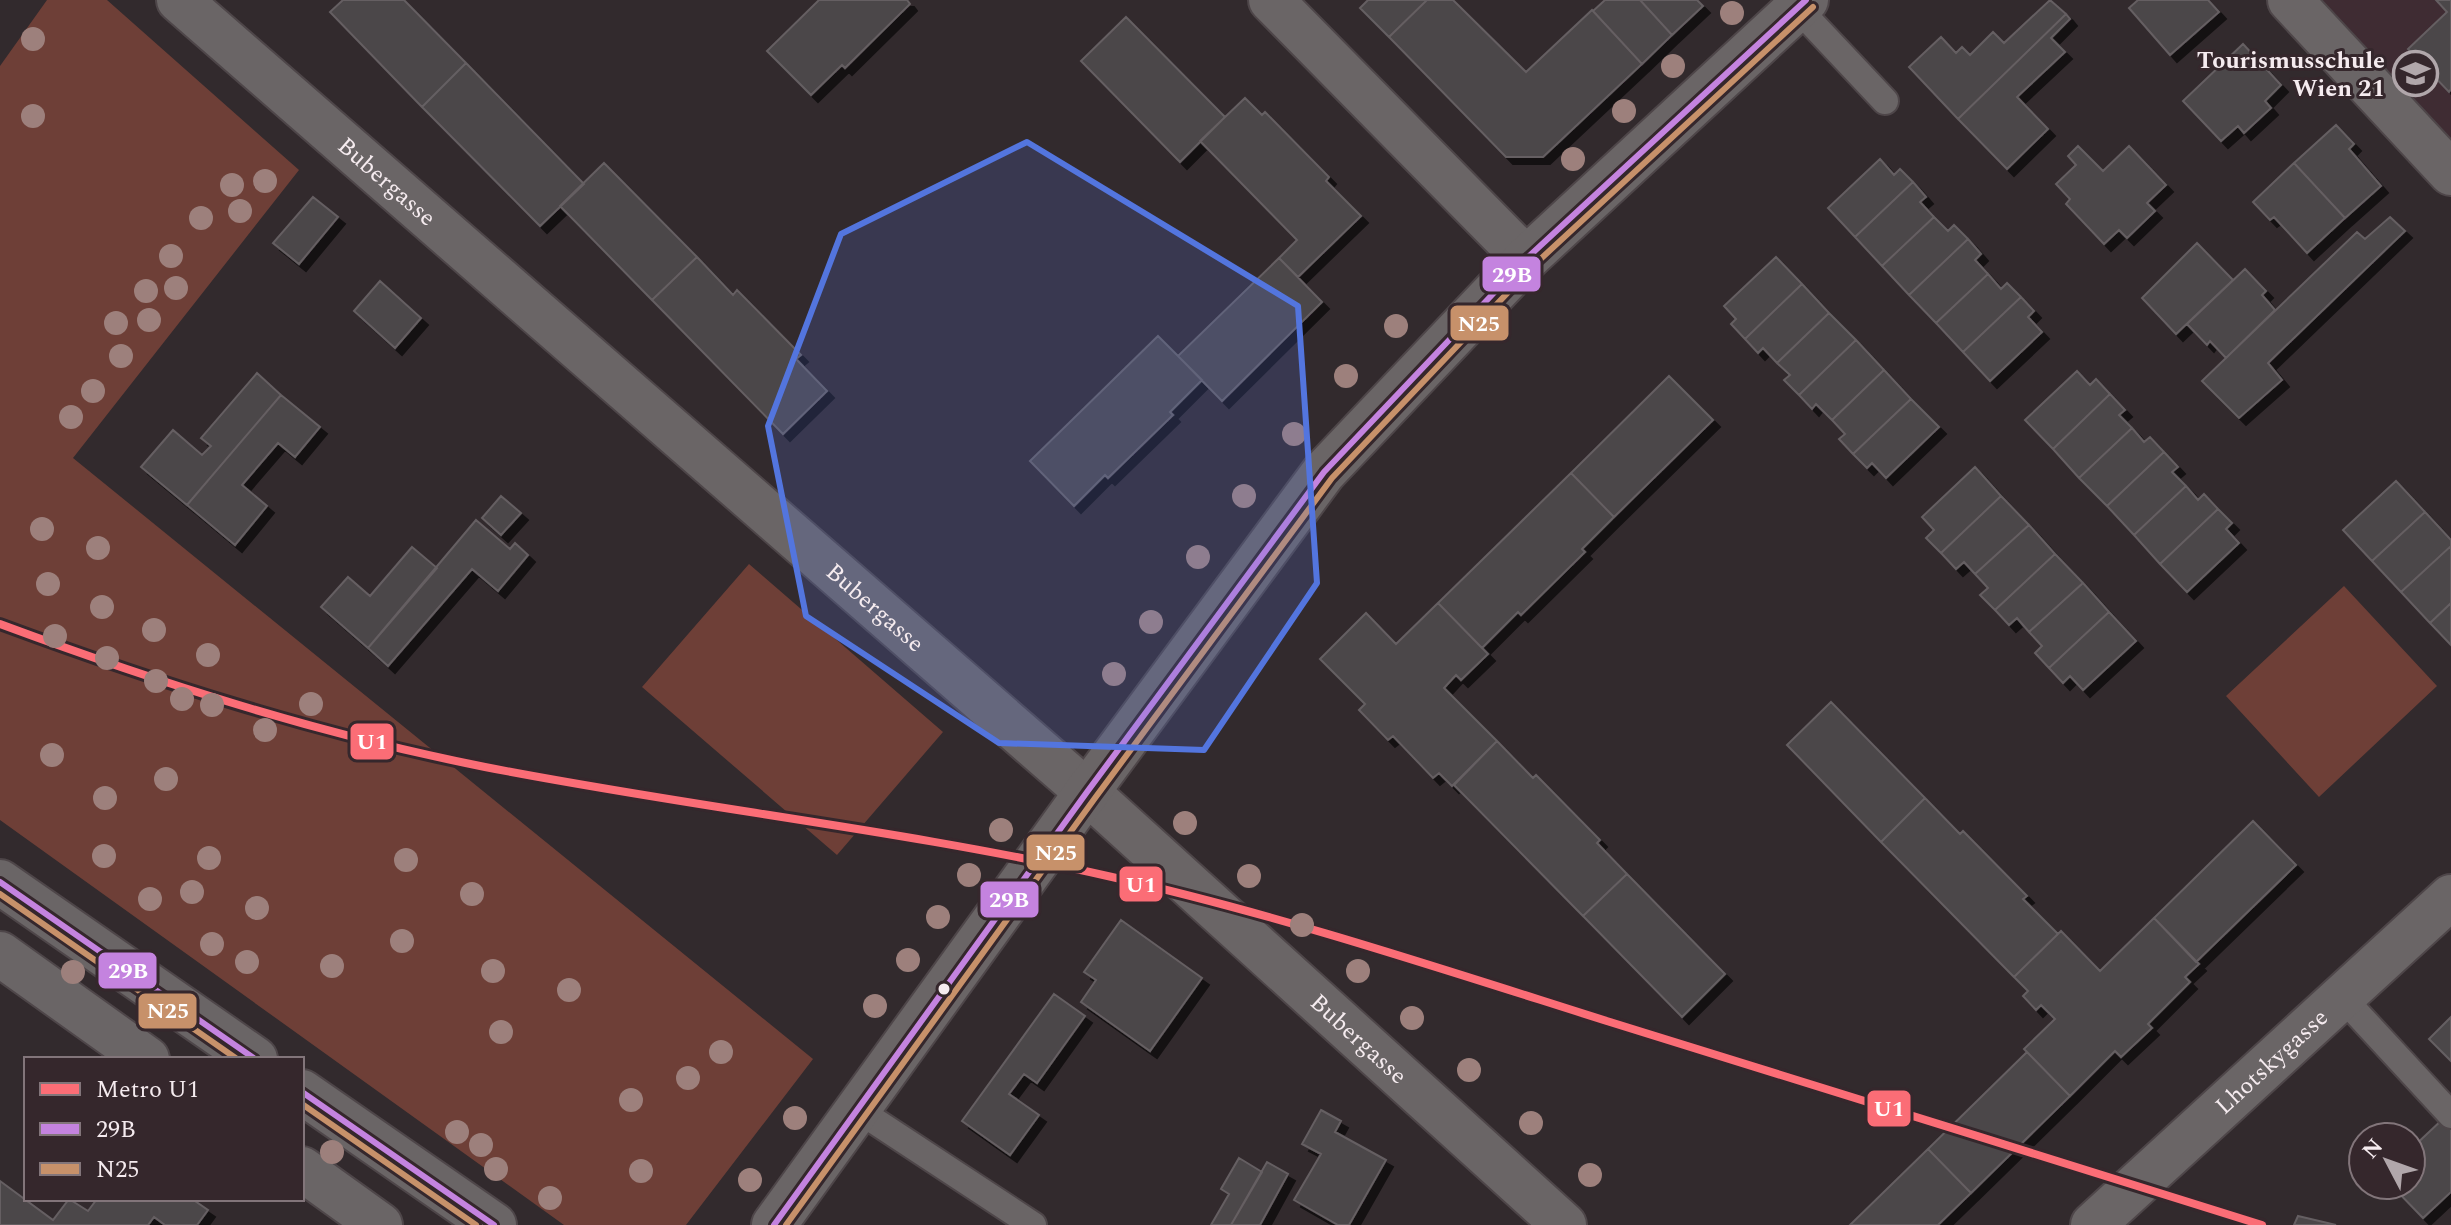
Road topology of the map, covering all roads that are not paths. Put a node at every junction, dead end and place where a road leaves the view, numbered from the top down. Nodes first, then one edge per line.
1 (179, 0) edge
2 (1271, 0) edge
3 (2290, 0) edge
4 (1798, 3) edge
5 (1885, 101) dead end
6 (2451, 173) edge
7 (1526, 259) junction
8 (1087, 792) junction
9 (0, 882) edge
10 (2451, 897) edge
11 (0, 954) edge
12 (2342, 997) junction
13 (144, 1057) edge
14 (252, 1057) edge
15 (304, 1093) edge
16 (858, 1110) junction
17 (2451, 1115) edge
18 (304, 1170) edge
19 (380, 1225) edge
20 (494, 1225) edge
21 (774, 1225) edge
22 (1033, 1225) edge
23 (1564, 1225) edge
24 (2093, 1225) edge

1 - 8 street, Bubergasse
2 - 7 street
3 - 6 street
4 - 5 lane
4 - 7 street
7 - 8 street
8 - 16 street
8 - 23 street, Bubergasse
9 - 14 street
10 - 12 street, Lhotskygasse
11 - 13 street
12 - 17 lane
12 - 24 street, Lhotskygasse
15 - 20 street
16 - 21 street
16 - 22 lane
18 - 19 street

